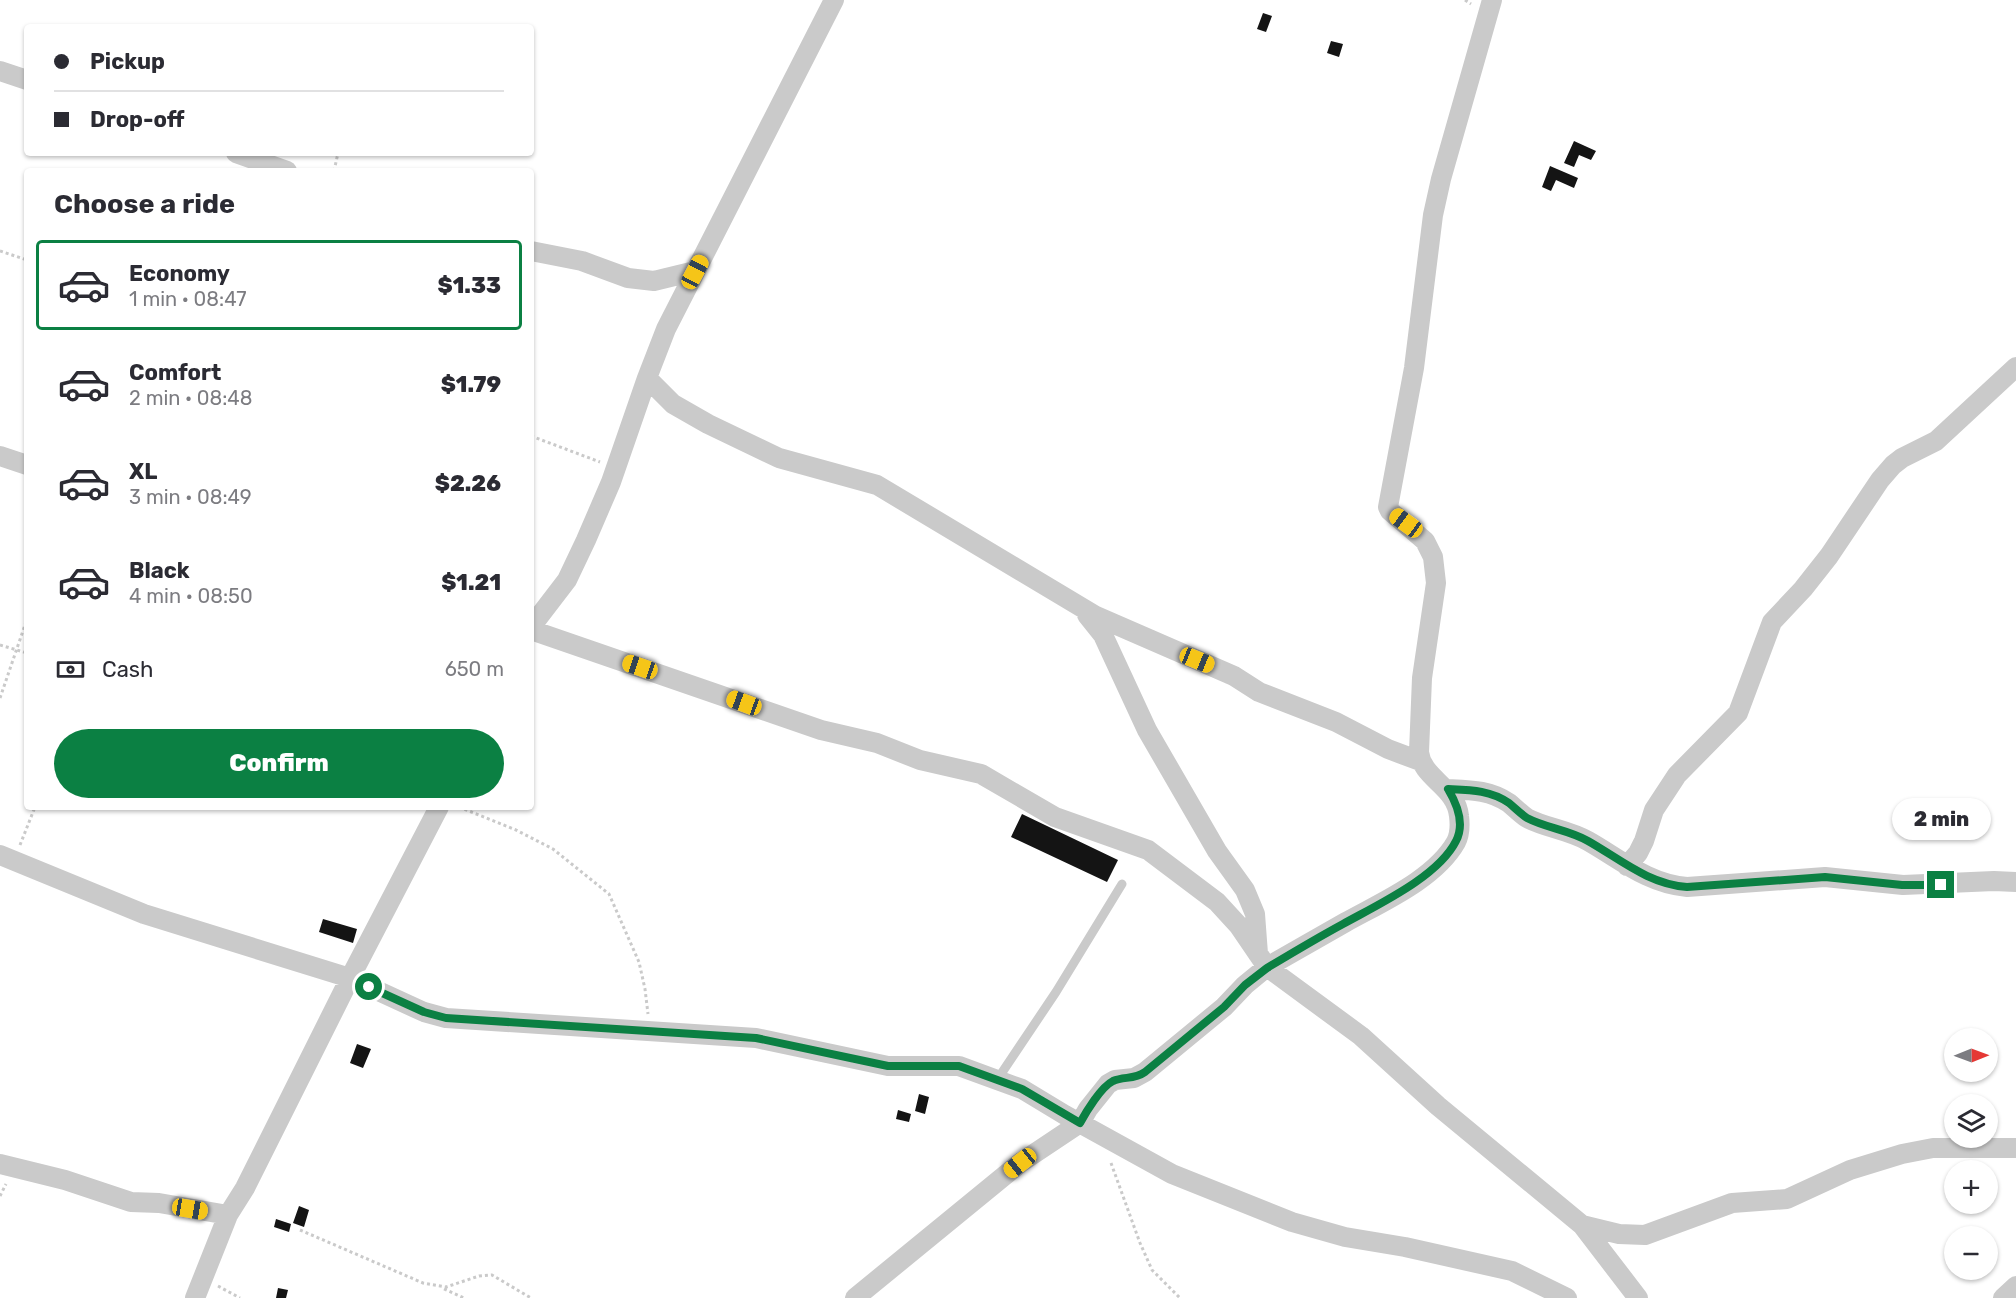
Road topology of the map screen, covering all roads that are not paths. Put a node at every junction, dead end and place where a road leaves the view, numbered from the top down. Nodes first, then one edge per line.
1 (834, 0) edge
2 (1492, 0) edge
3 (0, 71) edge
4 (24, 79) edge
5 (244, 156) edge
6 (278, 168) edge
7 (534, 252) edge
8 (695, 272) junction
9 (2016, 367) edge
10 (646, 378) junction
11 (0, 456) edge
12 (24, 464) edge
13 (1076, 604) junction
14 (534, 625) edge
15 (534, 630) edge
16 (1420, 761) junction
17 (1448, 789) junction
18 (437, 810) edge
19 (7, 858) edge
20 (1627, 866) junction
21 (2016, 882) edge
22 (1122, 884) dead end
23 (1263, 961) junction
24 (350, 978) junction
25 (997, 1080) junction
26 (1080, 1123) junction
27 (2016, 1148) edge
28 (0, 1164) edge
29 (228, 1215) junction
30 (1582, 1225) junction
31 (2016, 1286) edge
32 (195, 1298) edge
33 (855, 1298) edge
34 (1567, 1298) edge
35 (1638, 1298) edge
36 (2002, 1298) edge

1 - 8 street
2 - 16 street
3 - 4 street
5 - 6 street
7 - 8 street
8 - 10 street
9 - 20 street
10 - 13 street
10 - 14 street
11 - 12 street
13 - 16 street
13 - 23 street
15 - 23 street
16 - 17 street
17 - 20 street
17 - 23 street
18 - 24 street
19 - 24 street
20 - 21 street
22 - 25 lane
23 - 26 street
23 - 30 street
24 - 25 street
24 - 29 street
25 - 26 street
26 - 33 street
26 - 34 street
27 - 30 street
28 - 29 street
29 - 32 street
30 - 35 street
31 - 36 street

